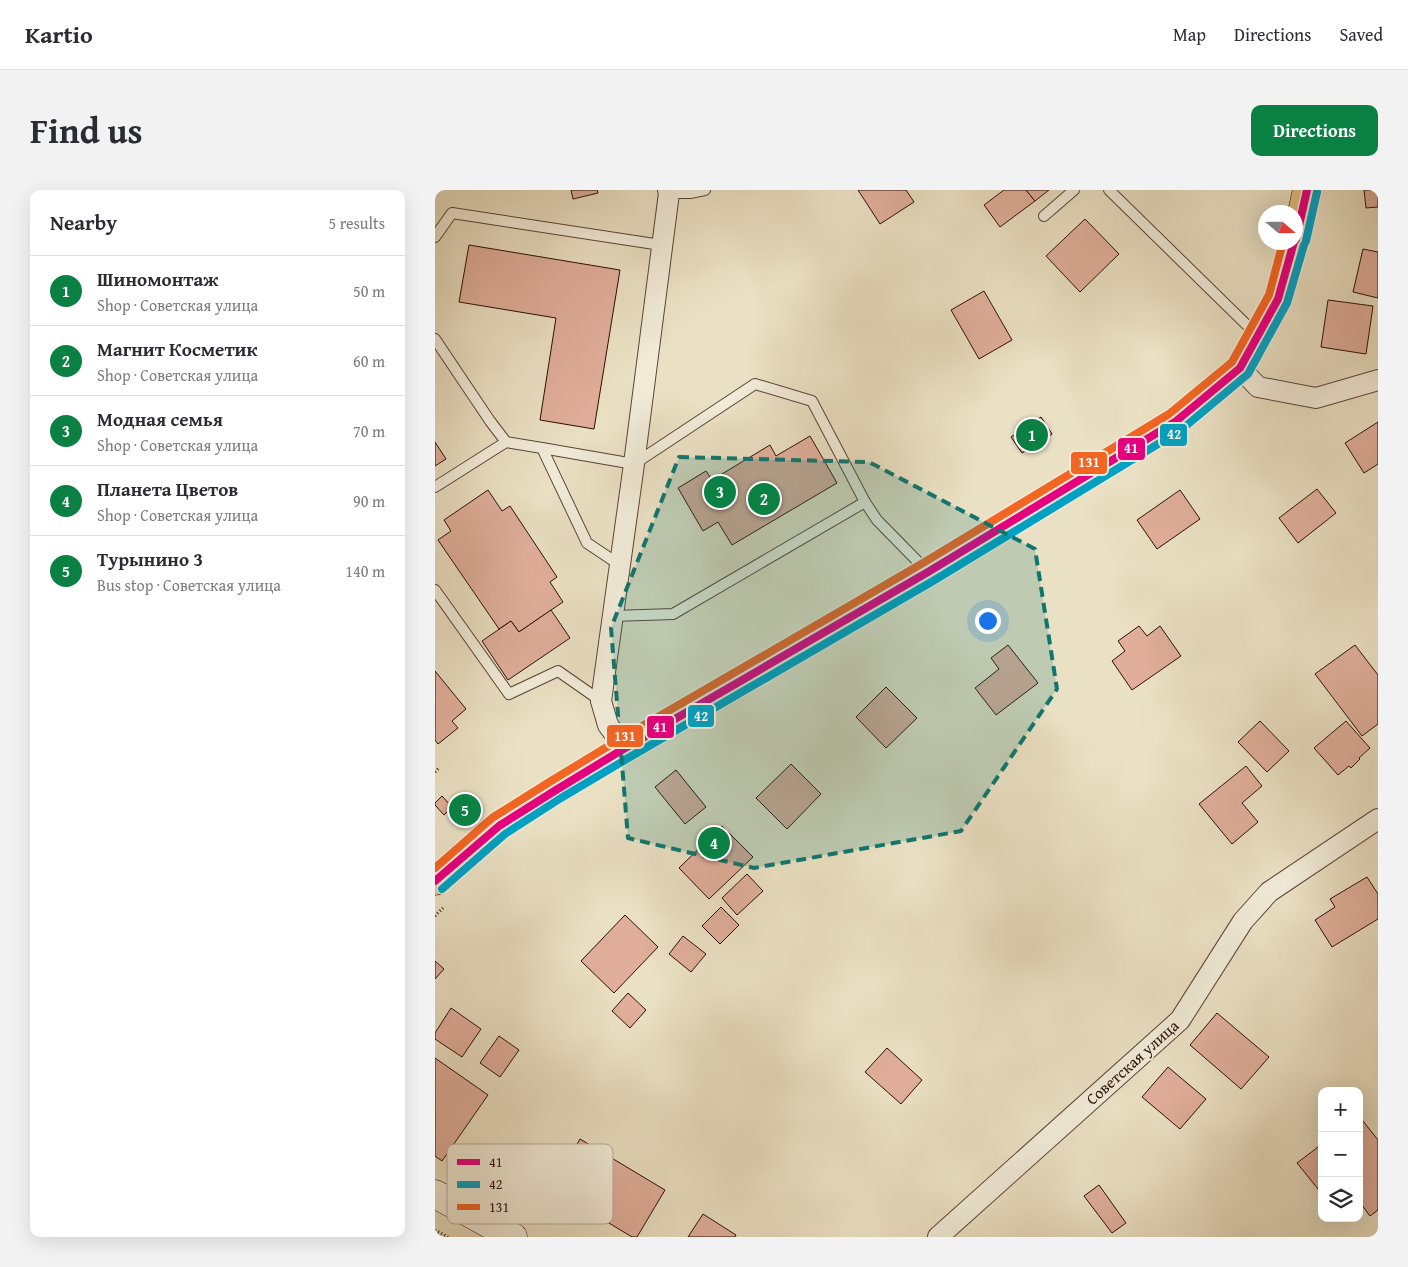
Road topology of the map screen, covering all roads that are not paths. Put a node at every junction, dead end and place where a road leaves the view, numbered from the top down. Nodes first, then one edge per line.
1 (705, 190) edge
2 (1074, 190) edge
3 (1109, 190) edge
4 (1307, 190) edge
5 (668, 191) edge
6 (691, 191) edge
7 (1303, 206) edge
8 (1044, 216) dead end
9 (435, 237) edge
10 (661, 246) junction
11 (1292, 250) edge
12 (1258, 336) junction
13 (435, 339) edge
14 (1240, 368) junction
15 (1378, 380) edge
16 (506, 442) junction
17 (542, 448) junction
18 (634, 464) junction
19 (435, 487) edge
20 (865, 502) junction
21 (620, 565) junction
22 (928, 572) junction
23 (435, 590) edge
24 (613, 616) junction
25 (601, 700) junction
26 (625, 748) junction
27 (1378, 819) edge
28 (435, 881) edge
29 (435, 1194) edge
30 (447, 1201) edge
31 (489, 1224) edge
32 (513, 1237) edge
33 (938, 1237) edge

1 - 6 lane
2 - 8 lane
3 - 12 lane
4 - 7 main road
5 - 6 lane
5 - 10 street
9 - 10 lane
10 - 18 street
11 - 12 main road
12 - 14 main road
13 - 16 lane
14 - 15 street
14 - 22 main road
16 - 17 lane
16 - 19 lane
17 - 18 lane
17 - 21 lane
18 - 20 lane
18 - 21 street
20 - 22 lane
20 - 24 lane
21 - 24 street
22 - 26 main road
23 - 25 lane
24 - 25 street
25 - 26 street
26 - 28 main road
27 - 33 street, Советская улица
29 - 30 street
31 - 32 street

